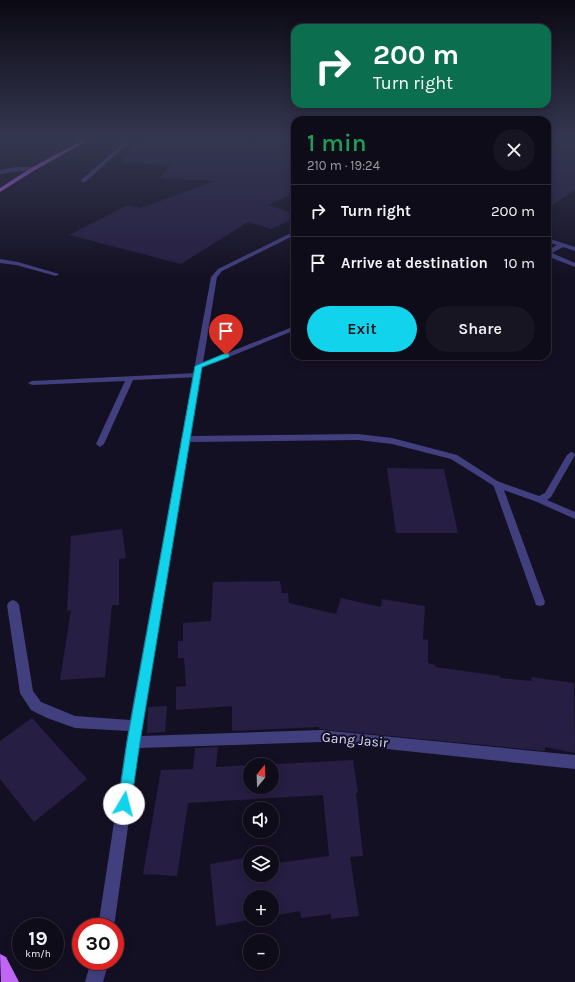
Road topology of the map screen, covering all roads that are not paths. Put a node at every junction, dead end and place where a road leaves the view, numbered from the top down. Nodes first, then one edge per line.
1 (291, 235) edge
2 (551, 241) edge
3 (563, 244) junction
4 (575, 249) edge
5 (551, 250) edge
6 (551, 255) edge
7 (0, 261) edge
8 (575, 265) edge
9 (56, 274) dead end
10 (291, 330) edge
11 (198, 371) junction
12 (130, 378) junction
13 (32, 383) dead end
14 (187, 439) junction
15 (100, 444) dead end
16 (571, 455) dead end
17 (497, 484) junction
18 (540, 500) junction
19 (575, 516) edge
20 (540, 602) dead end
21 (13, 605) dead end
22 (136, 726) junction
23 (133, 742) junction
24 (575, 762) edge
25 (107, 918) edge
26 (0, 963) edge
27 (97, 970) edge
28 (10, 982) edge
29 (94, 982) edge

1 - 11 street
2 - 3 street
3 - 4 street
3 - 5 street
6 - 8 street
7 - 9 lane
10 - 11 lane
11 - 12 lane
11 - 14 street
12 - 13 lane
12 - 15 lane
14 - 17 street
14 - 22 street
16 - 18 lane
17 - 18 lane
17 - 20 lane
18 - 19 lane
21 - 22 street
22 - 23 street
23 - 24 street, Gang Jasir
23 - 25 street
26 - 28 main road
27 - 29 street

